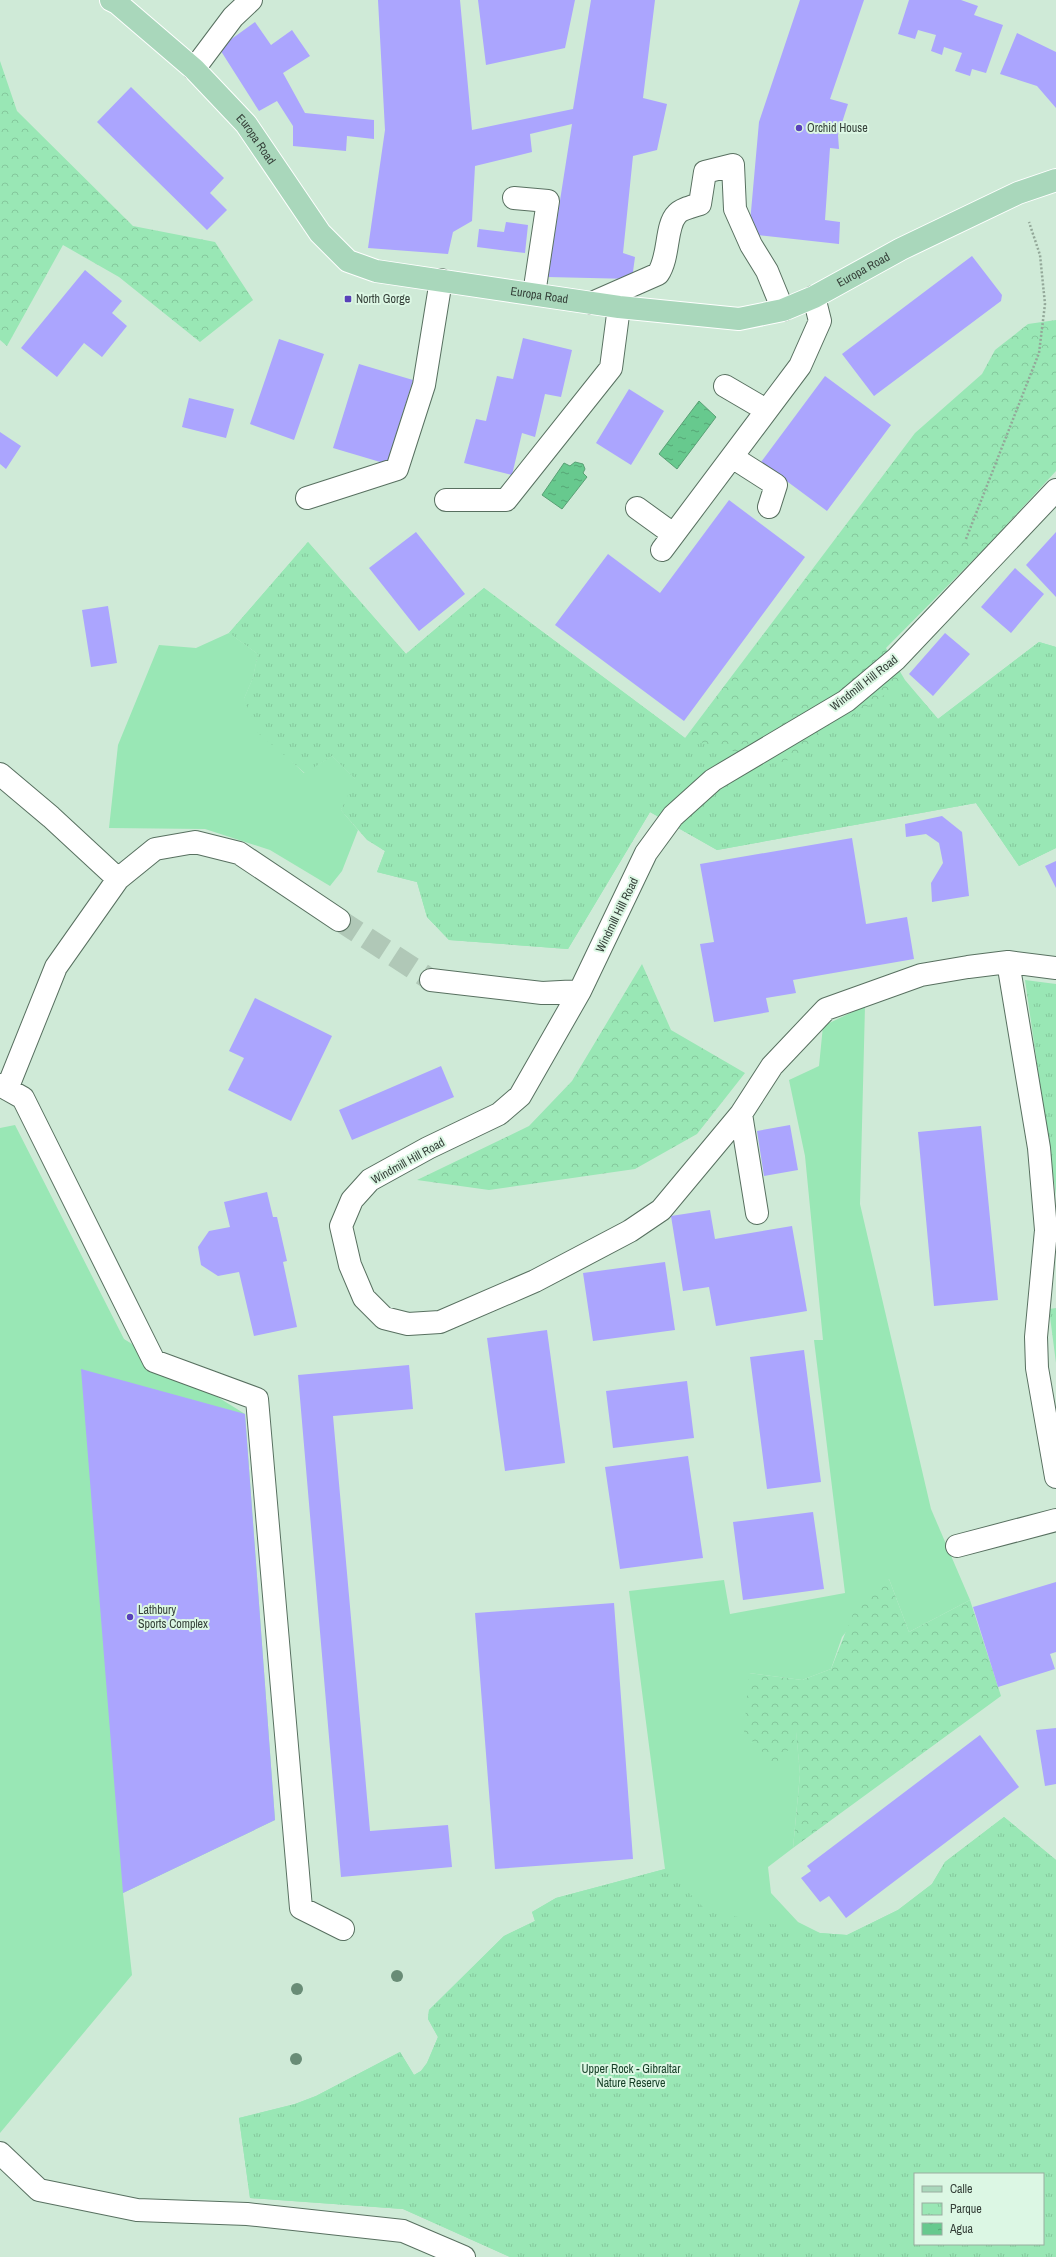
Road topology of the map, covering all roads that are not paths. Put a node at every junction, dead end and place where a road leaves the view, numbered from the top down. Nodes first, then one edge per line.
1 (251, 0) edge
2 (116, 1) edge
3 (194, 69) junction
4 (1056, 180) edge
5 (514, 198) dead end
6 (441, 280) junction
7 (534, 294) junction
8 (814, 297) junction
9 (592, 303) junction
10 (619, 307) junction
11 (783, 310) junction
12 (725, 386) dead end
13 (766, 410) junction
14 (732, 456) junction
15 (1056, 490) edge
16 (307, 498) dead end
17 (446, 500) dead end
18 (768, 507) dead end
19 (638, 508) dead end
20 (0, 774) edge
21 (118, 879) junction
22 (339, 920) tunnel mouth
23 (1008, 962) junction
24 (1056, 968) edge
25 (432, 980) tunnel mouth
26 (580, 991) junction
27 (3, 1087) edge
28 (741, 1114) junction
29 (757, 1213) dead end
30 (1056, 1477) edge
31 (1056, 1520) edge
32 (957, 1546) dead end
33 (343, 1929) dead end
34 (0, 2153) edge
35 (464, 2257) edge

1 - 3 street
2 - 3 main road, Europa Road
3 - 6 main road, Europa Road
4 - 8 main road, Europa Road
5 - 7 street
6 - 7 main road, Europa Road
6 - 16 street
7 - 9 main road, Europa Road
8 - 11 main road, Europa Road
8 - 13 street
9 - 10 main road, Europa Road
9 - 11 street
10 - 11 main road, Europa Road
10 - 17 street
12 - 13 street
13 - 14 street
14 - 18 street
14 - 19 street
15 - 26 street, Windmill Hill Road
20 - 21 street
21 - 22 street
21 - 27 street
23 - 24 street, Windmill Hill Road
23 - 28 street, Windmill Hill Road
23 - 30 street
25 - 26 street
26 - 28 street, Windmill Hill Road
27 - 33 street
28 - 29 street
31 - 32 street
34 - 35 street

